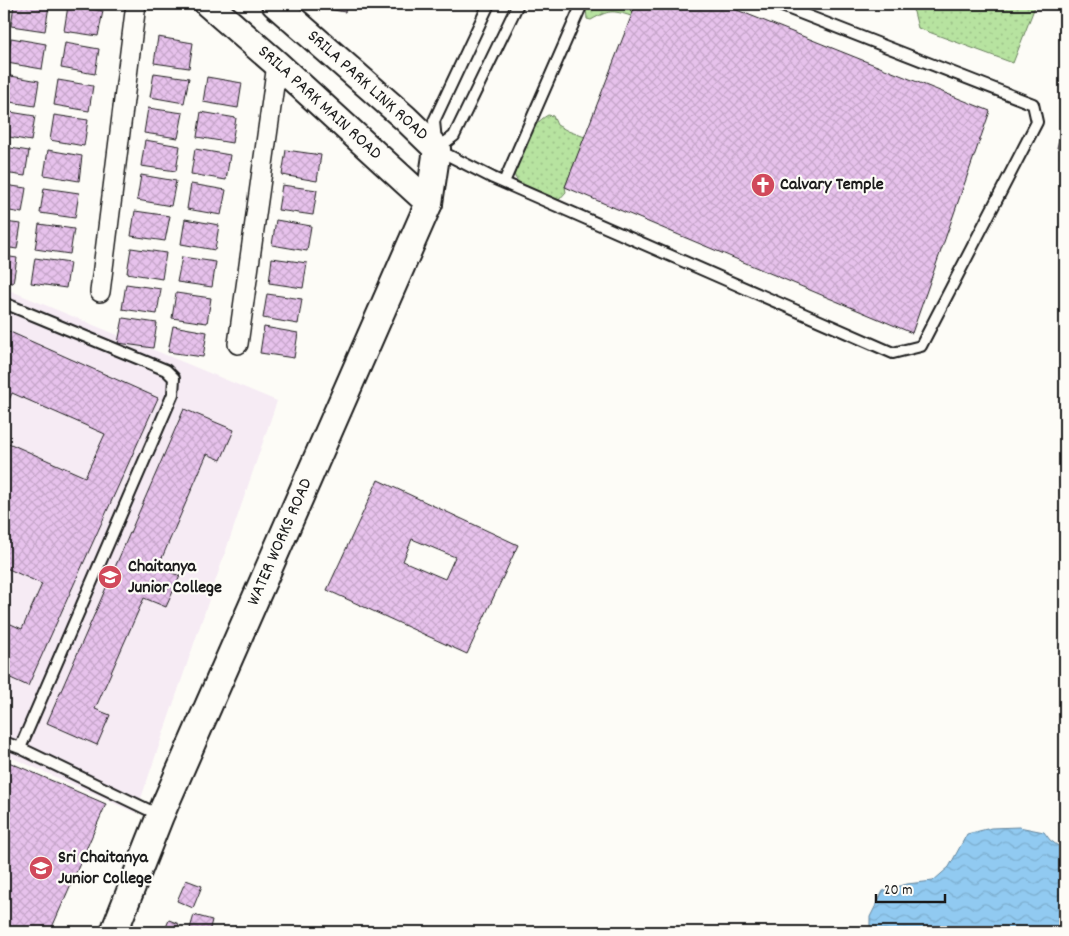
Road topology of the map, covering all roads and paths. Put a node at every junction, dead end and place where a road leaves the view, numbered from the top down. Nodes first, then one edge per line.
1 (136, 4) edge
2 (208, 4) edge
3 (275, 4) edge
4 (489, 4) edge
5 (518, 4) edge
6 (582, 4) edge
7 (777, 4) edge
8 (277, 64) junction
9 (437, 149) junction
10 (504, 182) junction
11 (429, 203) junction
12 (100, 292) dead end
13 (4, 303) edge
14 (238, 344) dead end
15 (4, 742) edge
16 (20, 748) junction
17 (160, 816) junction
18 (114, 932) edge

1 - 12 street
2 - 8 street, SRILA PARK MAIN ROAD
3 - 9 street, SRILA PARK LINK ROAD
4 - 9 lane, WATER WORKS ROAD
5 - 9 lane
6 - 10 lane
7 - 10 lane
8 - 11 street, SRILA PARK MAIN ROAD
8 - 14 street
9 - 10 lane
9 - 11 street, WATER WORKS ROAD
11 - 17 street, WATER WORKS ROAD
13 - 16 lane
15 - 16 lane
16 - 17 lane
17 - 18 street, WATER WORKS ROAD

